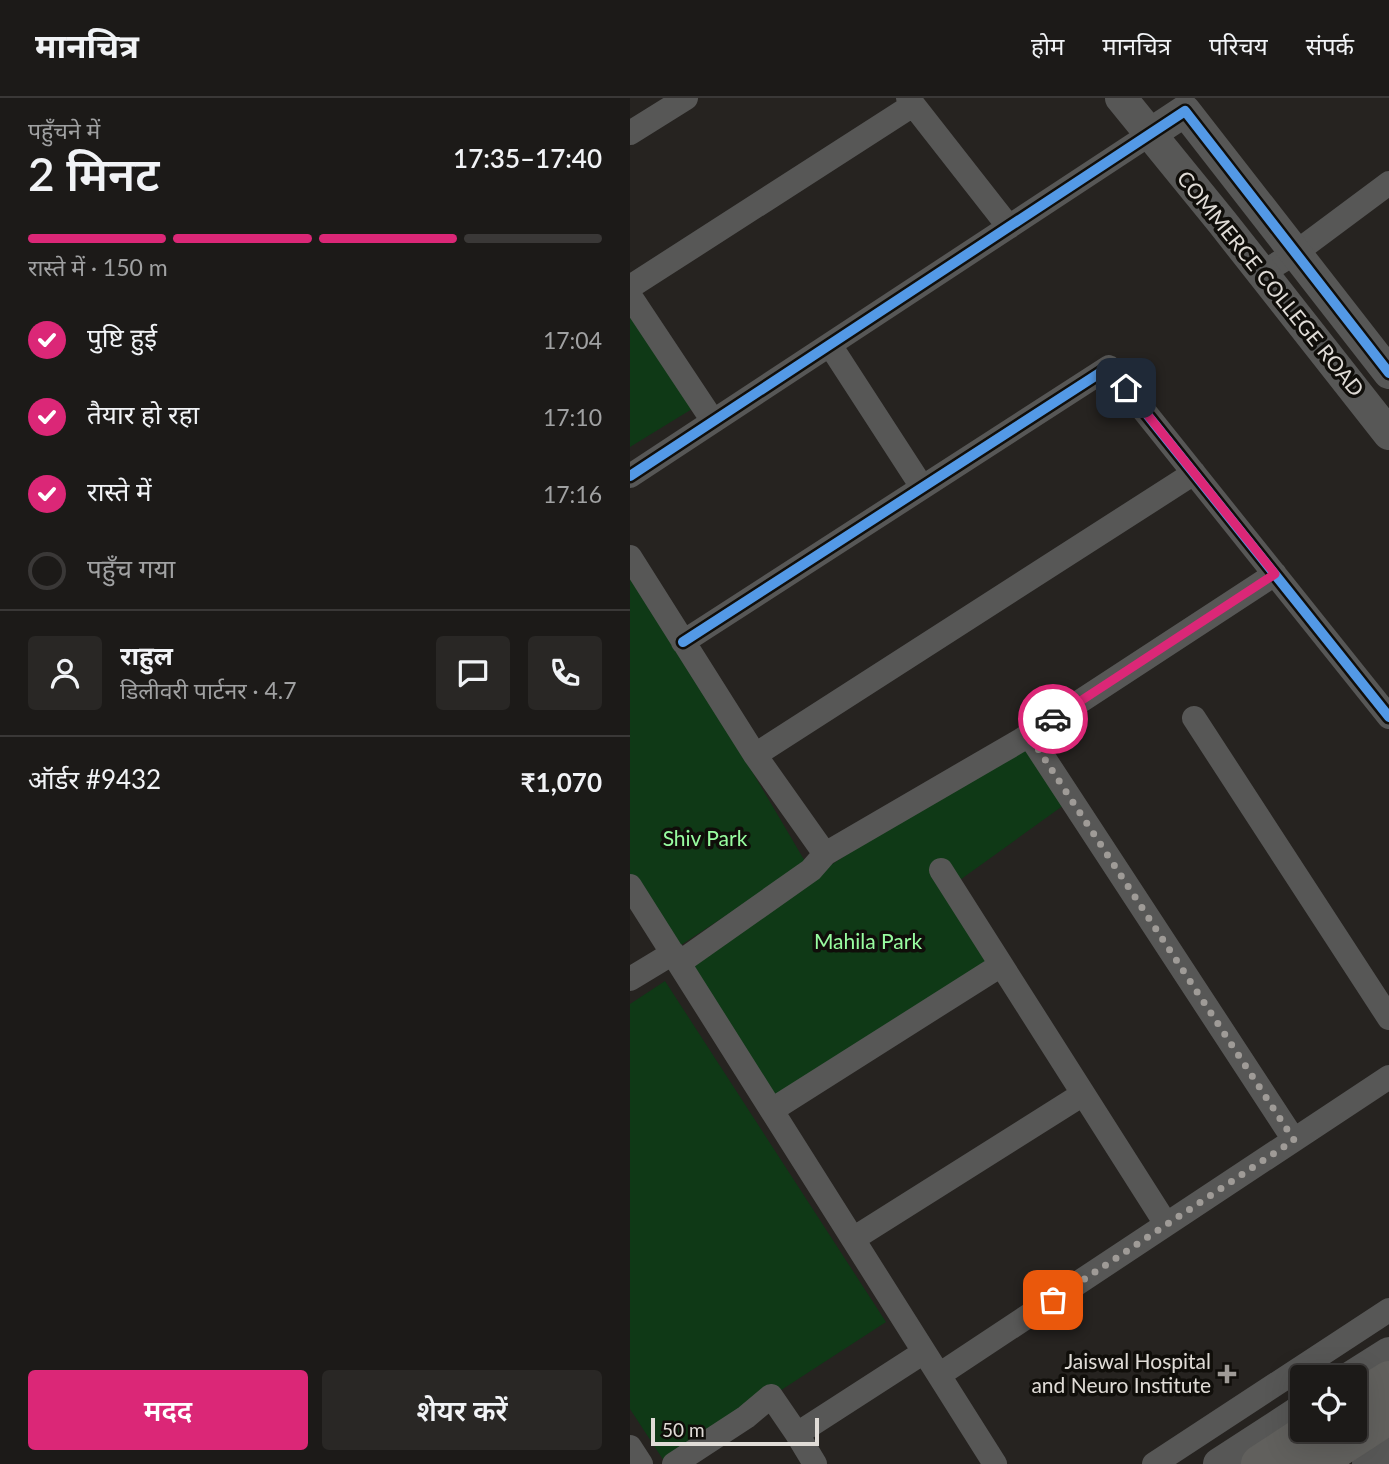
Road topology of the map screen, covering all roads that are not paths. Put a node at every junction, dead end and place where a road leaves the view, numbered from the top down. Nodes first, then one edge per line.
1 (686, 98) edge
2 (1121, 98) edge
3 (911, 101) edge
4 (1190, 105) edge
5 (630, 134) edge
6 (1150, 134) junction
7 (1389, 183) edge
8 (1009, 227) junction
9 (1295, 253) junction
10 (1262, 273) junction
11 (630, 286) edge
12 (630, 296) edge
13 (830, 345) junction
14 (1389, 371) edge
15 (713, 421) junction
16 (1389, 434) edge
17 (1194, 473) junction
18 (631, 474) edge
19 (922, 487) junction
20 (630, 557) edge
21 (1275, 574) junction
22 (683, 642) junction
23 (1389, 717) edge
24 (1194, 718) dead end
25 (1029, 735) junction
26 (755, 755) junction
27 (825, 854) junction
28 (941, 870) dead end
29 (630, 886) edge
30 (676, 958) junction
31 (1000, 965) junction
32 (630, 979) edge
33 (1389, 1018) edge
34 (1389, 1077) edge
35 (1083, 1094) junction
36 (772, 1110) junction
37 (1294, 1140) junction
38 (1166, 1224) junction
39 (853, 1239) junction
40 (1389, 1310) edge
41 (924, 1352) junction
42 (1389, 1353) edge
43 (1367, 1367) edge
44 (939, 1375) junction
45 (1389, 1380) edge
46 (1367, 1394) edge
47 (1389, 1415) edge
48 (1290, 1418) edge
49 (797, 1434) junction
50 (1294, 1442) edge
51 (630, 1447) edge
52 (1389, 1450) edge
53 (641, 1464) edge
54 (674, 1464) edge
55 (815, 1464) edge
56 (995, 1464) edge
57 (1154, 1464) edge
58 (1219, 1464) edge
59 (1260, 1464) edge
60 (1314, 1464) edge
61 (1368, 1464) edge

1 - 5 street
2 - 6 street, COMMERCE COLLEGE ROAD
3 - 8 street
3 - 11 street
4 - 6 street
4 - 9 street
6 - 8 street
6 - 10 street, COMMERCE COLLEGE ROAD
7 - 9 street
8 - 13 street
9 - 10 street
9 - 14 street
10 - 16 street, COMMERCE COLLEGE ROAD
12 - 15 street
13 - 15 street
13 - 19 street
15 - 18 street
17 - 19 street
17 - 21 street
17 - 26 street
19 - 22 street
20 - 22 street
21 - 23 street
21 - 25 street
22 - 26 street
24 - 33 street
25 - 27 street
25 - 37 street
26 - 27 street
27 - 30 street
28 - 31 street
29 - 30 street
30 - 32 street
30 - 36 street
31 - 35 street
31 - 36 street
34 - 37 street
35 - 38 street
35 - 39 street
36 - 39 street
37 - 38 street
38 - 44 street
39 - 41 street
40 - 57 street
41 - 44 street
41 - 49 street
42 - 43 street
44 - 56 street
45 - 46 main road
47 - 60 main road
48 - 58 street
49 - 54 street
49 - 55 street
50 - 59 main road
51 - 53 street
52 - 61 street

